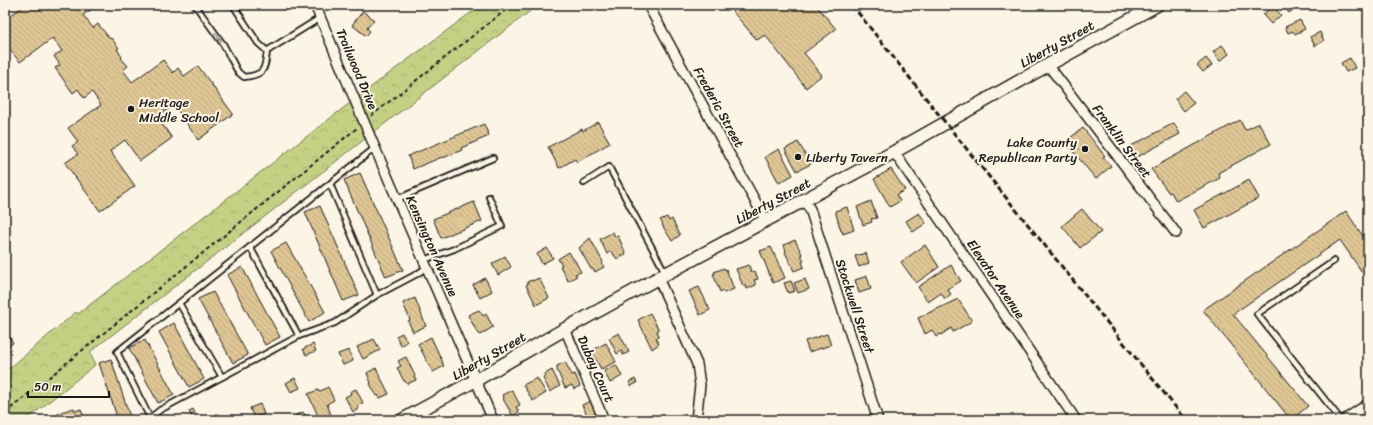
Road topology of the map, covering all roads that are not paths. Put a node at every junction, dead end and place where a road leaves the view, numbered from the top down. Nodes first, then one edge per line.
1 (195, 5) edge
2 (233, 5) edge
3 (316, 5) edge
4 (648, 5) edge
5 (1157, 5) edge
6 (321, 18) junction
7 (267, 51) junction
8 (1048, 65) junction
9 (364, 122) joint
10 (375, 148) junction
11 (894, 152) junction
12 (493, 158) dead end
13 (584, 182) dead end
14 (330, 184) junction
15 (488, 197) dead end
16 (397, 199) junction
17 (804, 201) junction
18 (766, 221) junction
19 (1176, 233) dead end
20 (250, 247) junction
21 (1334, 261) dead end
22 (425, 264) junction
23 (662, 276) junction
24 (377, 295) junction
25 (179, 303) junction
26 (564, 329) junction
27 (299, 336) junction
28 (222, 377) junction
29 (476, 380) junction
30 (1368, 404) edge
31 (402, 420) edge
32 (493, 420) edge
33 (604, 420) edge
34 (696, 420) edge
35 (878, 420) edge
36 (1076, 420) edge
37 (1341, 420) edge
38 (1344, 420) edge

1 -> 7 lane
2 - 7 lane
3 - 6 street, Trailwood Drive
4 - 18 street, Frederic Street
5 - 8 street, Liberty Street
6 - 7 lane
6 - 9 street, Trailwood Drive
8 - 11 street, Liberty Street
8 - 19 street, Franklin Street
9 - 10 street, Kensington Avenue
10 - 14 lane
10 - 16 street, Kensington Avenue
11 - 17 street, Liberty Street
11 - 36 street, Elevator Avenue
12 - 16 lane
13 - 23 lane
14 - 20 lane
14 - 24 lane
15 - 22 lane
16 - 22 street, Kensington Avenue
17 - 18 street, Liberty Street
17 - 35 street, Stockwell Street
18 - 23 street, Liberty Street
20 - 25 lane
20 - 27 lane
21 - 37 lane
22 - 24 lane
22 - 29 street, Kensington Avenue
23 - 26 street, Liberty Street
23 - 34 street
24 - 27 lane
25 - 28 lane
25 - 28 lane
26 - 29 street, Liberty Street
26 - 33 street, Dubay Court
27 - 28 lane
29 - 31 street, Liberty Street
29 - 32 street, Kensington Avenue
30 - 38 street

